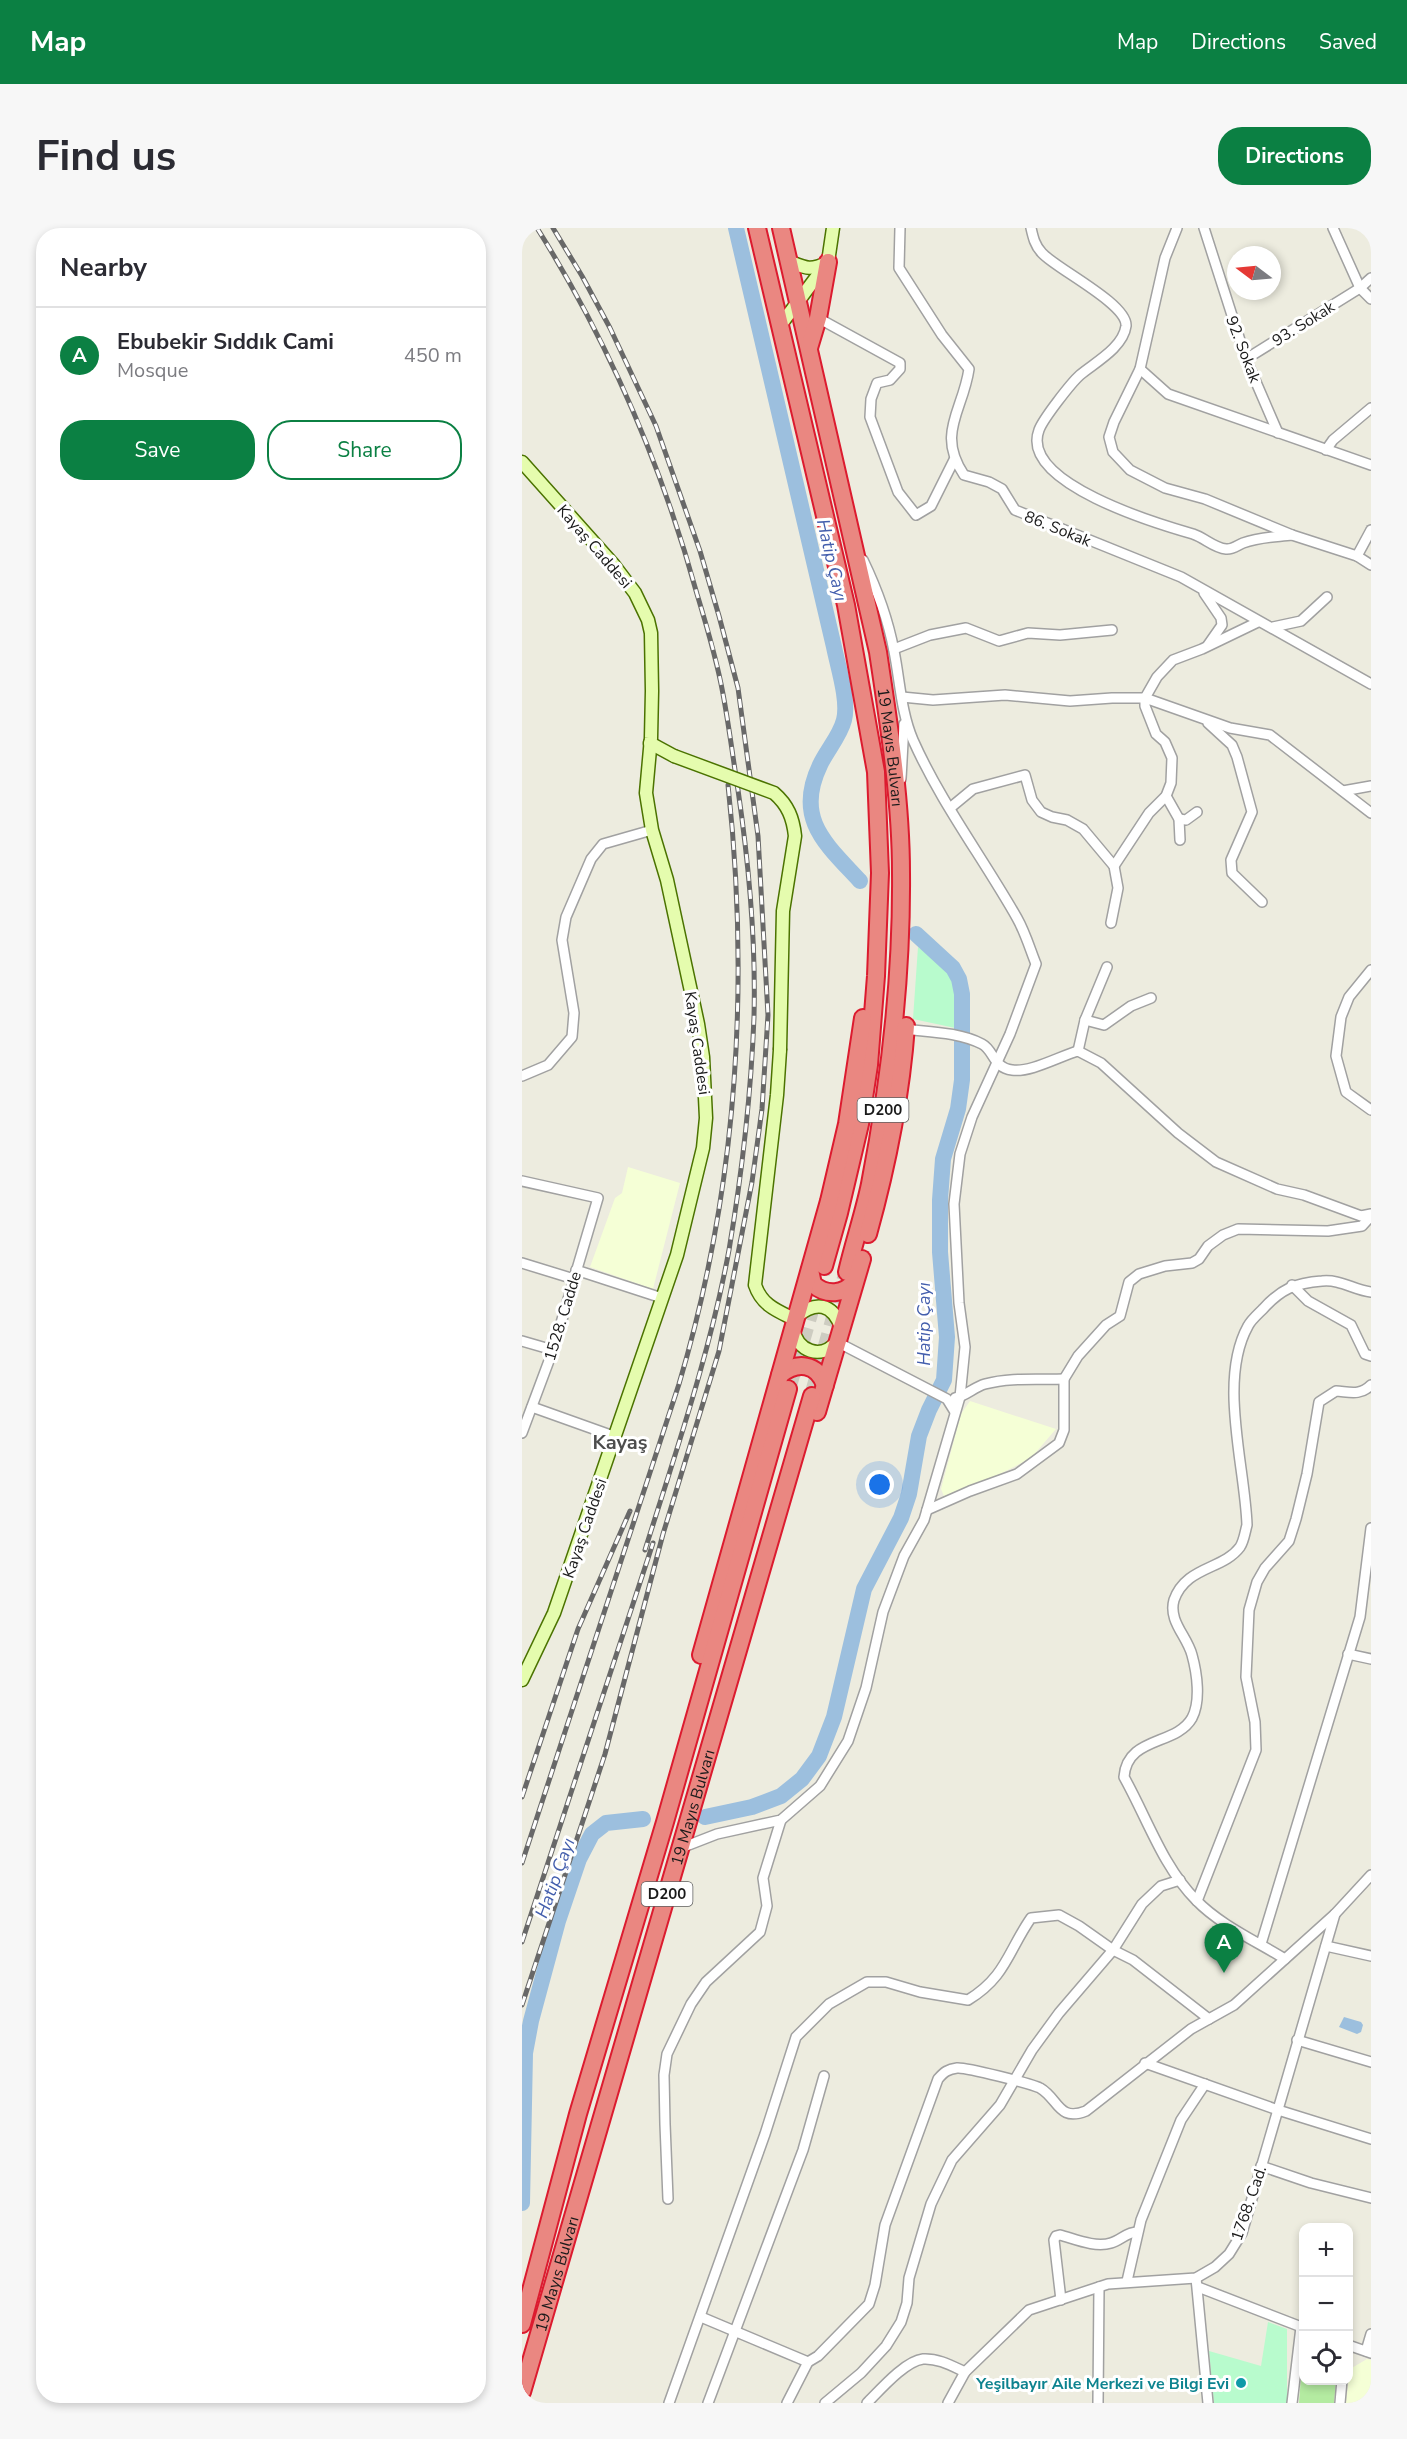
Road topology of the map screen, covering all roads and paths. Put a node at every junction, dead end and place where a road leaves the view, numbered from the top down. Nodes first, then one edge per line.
1 (757, 228) edge
2 (781, 228) edge
3 (833, 228) edge
4 (900, 228) edge
5 (1031, 228) edge
6 (1177, 228) edge
7 (1207, 228) edge
8 (1333, 228) edge
9 (788, 261) junction
10 (828, 262) junction
11 (1371, 278) edge
12 (1360, 288) junction
13 (1371, 299) edge
14 (798, 301) junction
15 (818, 318) junction
16 (779, 327) junction
17 (808, 351) junction
18 (1246, 359) junction
19 (1140, 369) junction
20 (1371, 408) edge
21 (1278, 433) junction
22 (1326, 450) junction
23 (954, 460) junction
24 (522, 462) edge
25 (1371, 465) edge
26 (1371, 530) edge
27 (850, 535) junction
28 (1292, 535) junction
29 (1357, 556) junction
30 (1371, 565) edge
31 (1202, 591) junction
32 (1327, 597) dead end
33 (1258, 622) junction
34 (1273, 627) junction
35 (1112, 630) dead end
36 (1207, 647) junction
37 (894, 649) junction
38 (1371, 684) edge
39 (902, 697) junction
40 (1145, 699) junction
41 (904, 713) junction
42 (1202, 718) junction
43 (650, 743) junction
44 (903, 761) junction
45 (925, 763) junction
46 (1371, 786) edge
47 (1343, 791) junction
48 (1166, 796) junction
49 (950, 808) junction
50 (1197, 812) dead end
51 (1371, 813) edge
52 (898, 814) junction
53 (1179, 819) junction
54 (652, 830) junction
55 (1180, 840) dead end
56 (900, 851) junction
57 (1114, 866) junction
58 (1262, 902) dead end
59 (1111, 923) dead end
60 (904, 945) junction
61 (1107, 967) dead end
62 (1371, 970) edge
63 (1151, 998) dead end
64 (1085, 1020) junction
65 (900, 1029) junction
66 (1078, 1051) junction
67 (997, 1064) junction
68 (522, 1076) edge
69 (1371, 1110) edge
70 (522, 1181) edge
71 (1371, 1215) edge
72 (522, 1263) edge
73 (817, 1268) junction
74 (575, 1274) junction
75 (851, 1276) junction
76 (1292, 1285) junction
77 (1371, 1292) edge
78 (662, 1298) junction
79 (795, 1321) junction
80 (839, 1334) junction
81 (522, 1341) edge
82 (553, 1350) junction
83 (1371, 1356) edge
84 (1064, 1379) junction
85 (784, 1382) junction
86 (1371, 1385) edge
87 (818, 1391) junction
88 (960, 1397) junction
89 (947, 1399) junction
90 (532, 1407) junction
91 (955, 1412) junction
92 (522, 1433) edge
93 (616, 1437) junction
94 (927, 1510) junction
95 (1371, 1528) edge
96 (1348, 1654) junction
97 (1371, 1659) edge
98 (522, 1680) edge
99 (780, 1820) junction
100 (681, 1848) junction
101 (1371, 1875) edge
102 (1179, 1880) junction
103 (1197, 1901) junction
104 (1335, 1914) junction
105 (1261, 1944) junction
106 (1326, 1946) junction
107 (1113, 1950) junction
108 (1371, 1956) edge
109 (1285, 1959) junction
110 (1209, 2019) junction
111 (1298, 2040) junction
112 (1145, 2062) junction
113 (1371, 2062) edge
114 (824, 2076) dead end
115 (1013, 2081) junction
116 (1204, 2084) junction
117 (1278, 2110) junction
118 (1371, 2139) edge
119 (1261, 2166) junction
120 (1371, 2198) edge
121 (668, 2199) dead end
122 (1137, 2232) junction
123 (1127, 2281) junction
124 (1197, 2282) junction
125 (1099, 2287) junction
126 (1060, 2300) junction
127 (701, 2317) junction
128 (523, 2320) edge
129 (1299, 2326) edge
130 (540, 2331) junction
131 (736, 2331) junction
132 (1301, 2331) edge
133 (1371, 2334) edge
134 (1353, 2347) edge
135 (1369, 2352) edge
136 (808, 2362) junction
137 (965, 2372) junction
138 (1342, 2385) edge
139 (522, 2392) edge
140 (527, 2403) edge
141 (669, 2403) edge
142 (708, 2403) edge
143 (787, 2403) edge
144 (825, 2403) edge
145 (867, 2403) edge
146 (948, 2403) edge
147 (1098, 2403) edge
148 (1208, 2403) edge
149 (1292, 2403) edge
150 (1340, 2403) edge

1 - 16 highway, 19 Mayıs Bulvarı
2 - 9 highway, 19 Mayıs Bulvarı
3 - 10 street
4 - 23 street
5 - 28 street
6 - 19 street
7 - 18 street, 92. Sokak
8 - 12 street
9 - 10 street
9 - 14 highway, 19 Mayıs Bulvarı
10 - 14 street
10 - 15 highway
11 - 12 street, 93. Sokak
12 - 13 street
12 - 18 street, 93. Sokak
14 - 16 street
14 - 17 highway, 19 Mayıs Bulvarı
15 - 17 highway
15 - 23 street
16 - 73 highway, 19 Mayıs Bulvarı
17 - 27 highway, 19 Mayıs Bulvarı
18 - 21 street, 92. Sokak
19 - 21 street
19 - 28 street
20 - 22 street
21 - 22 street
22 - 25 street
23 - 31 street, 86. Sokak
24 - 43 street, Kayaş Caddesi
26 - 29 street
27 - 37 street
27 - 52 highway, 19 Mayıs Bulvarı
28 - 29 street
29 - 30 street
31 - 33 street, 86. Sokak
31 - 36 street
32 - 34 street
33 - 34 street, 86. Sokak
33 - 36 street
34 - 38 street, 86. Sokak
35 - 37 street
36 - 40 street
37 - 39 street
39 - 40 street
39 - 41 street
40 - 42 street
40 - 48 street
41 - 44 street
41 - 45 street
42 - 47 street
42 - 58 street
43 - 54 street, Kayaş Caddesi
43 - 79 street, bridge
44 - 45 street
44 - 52 street
45 - 49 street
46 - 47 street
47 - 51 street
48 - 53 street
48 - 57 street
49 - 57 street
49 - 67 street
50 - 53 street
52 - 56 highway, 19 Mayıs Bulvarı
53 - 55 street
54 - 68 street
54 - 78 street, Kayaş Caddesi
56 - 60 highway, 19 Mayıs Bulvarı
56 - 60 highway
57 - 59 street
60 - 65 highway, 19 Mayıs Bulvarı
61 - 64 street
62 - 69 street
63 - 64 street
64 - 66 street
65 - 67 street
65 - 75 highway, 19 Mayıs Bulvarı
66 - 67 street
66 - 71 street
67 - 88 street
70 - 74 street, 1528. Cadde
71 - 84 street
72 - 74 street
73 - 75 highway
73 - 79 highway, 19 Mayıs Bulvarı
74 - 78 street
74 - 82 street, 1528. Cadde
75 - 80 highway, 19 Mayıs Bulvarı
76 - 77 street
76 - 83 street
76 - 102 street
78 - 93 street, Kayaş Caddesi
79 - 80 street
79 - 80 street
79 - 85 highway, 19 Mayıs Bulvarı
80 - 87 highway, 19 Mayıs Bulvarı
80 - 89 street
81 - 82 street
82 - 90 street, 1528. Cadde
84 - 88 street
84 - 94 street
85 - 87 highway
85 - 128 highway, 19 Mayıs Bulvarı / D200
86 - 103 street
87 - 100 highway, 19 Mayıs Bulvarı / D200
88 - 89 street
88 - 91 street
89 - 91 street
90 - 92 street, 1528. Cadde
90 - 93 street
91 - 94 street
93 - 98 street, Kayaş Caddesi
94 - 99 street
95 - 96 street
96 - 97 street
96 - 105 street
99 - 100 street
99 - 121 street
100 - 130 highway, 19 Mayıs Bulvarı / D200
101 - 104 street, 1768. Cad.
102 - 103 street
102 - 107 street
103 - 105 street
104 - 106 street, 1768. Cad.
104 - 109 street
105 - 109 street
106 - 108 street
106 - 111 street, 1768. Cad.
107 - 110 street
107 - 115 street
107 - 127 street
109 - 110 street
110 - 112 street
111 - 113 street
111 - 117 street, 1768. Cad.
112 - 115 street
112 - 116 street
114 - 131 street
115 - 136 street
115 - 144 street
116 - 117 street
116 - 122 street
117 - 118 street
117 - 119 street, 1768. Cad.
119 - 120 street
119 - 124 street, 1768. Cad.
122 - 123 street
122 - 126 street
123 - 124 street, 1768. Cad.
123 - 125 street, 1768. Cad.
124 - 129 street
124 - 148 street
125 - 126 street, 1768. Cad.
125 - 147 street
126 - 137 street, 1768. Cad.
127 - 131 street
127 - 141 street
130 - 139 highway, 19 Mayıs Bulvarı / D200
130 - 140 highway
131 - 136 street
131 - 142 street
132 - 149 street
133 - 135 street
134 - 135 street
136 - 143 street
137 - 145 street
137 - 146 street, 1768. Cad.
138 - 150 street

